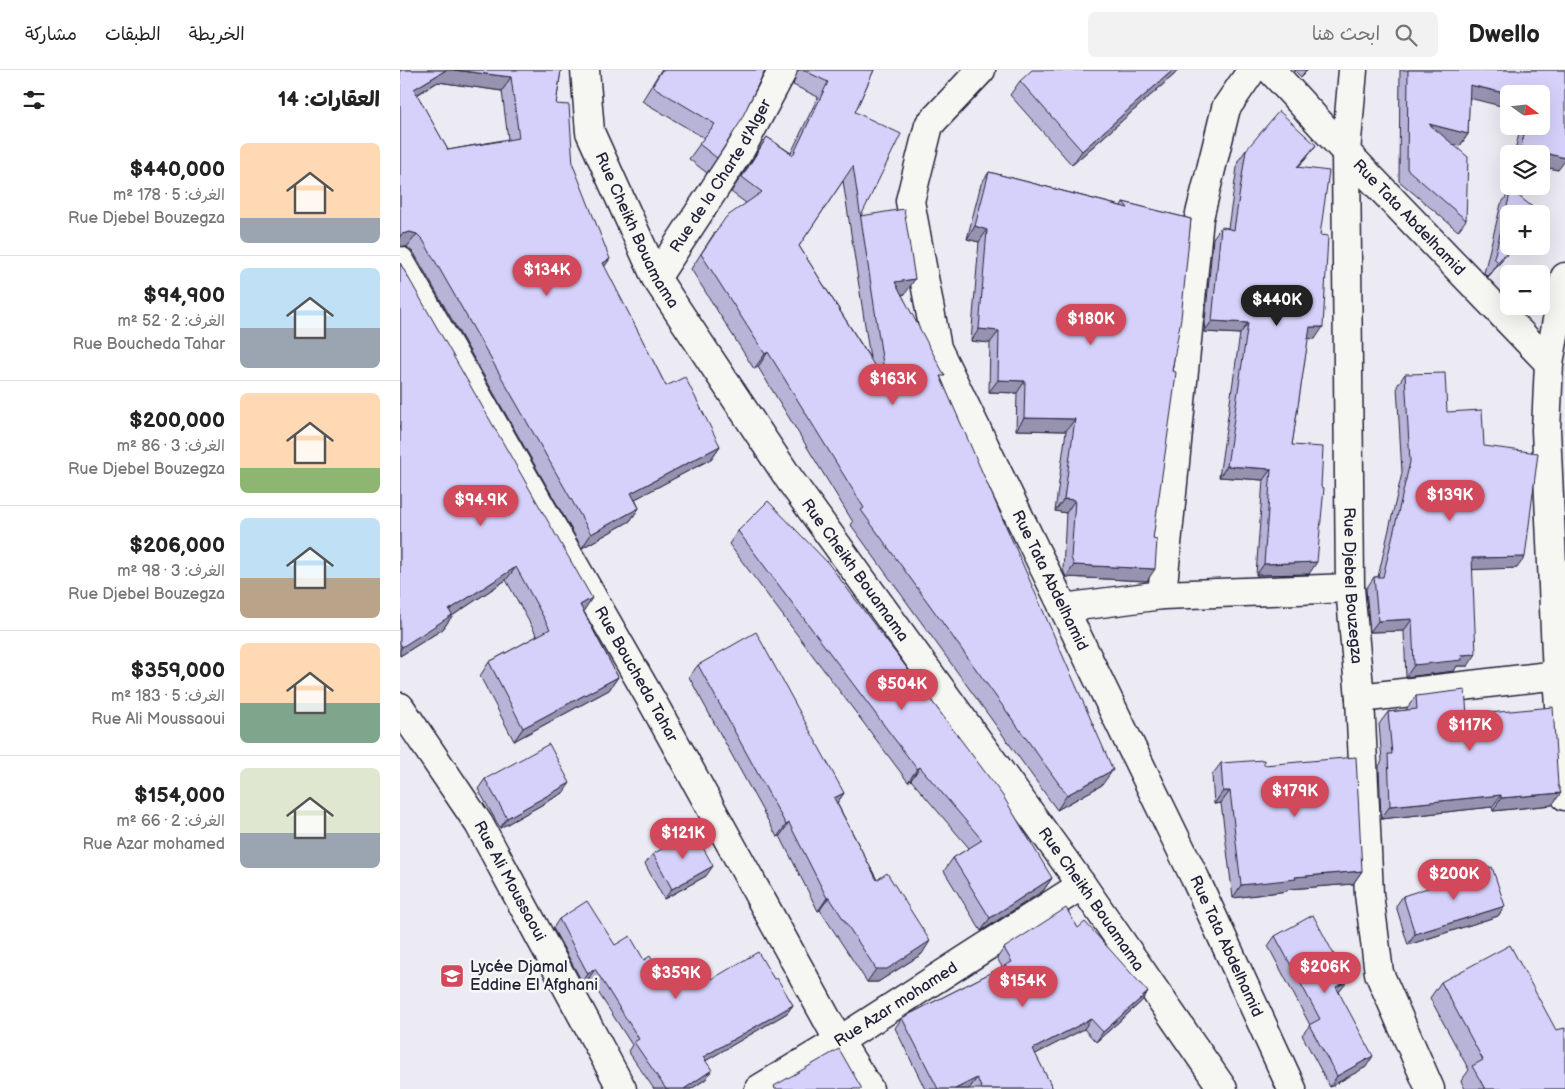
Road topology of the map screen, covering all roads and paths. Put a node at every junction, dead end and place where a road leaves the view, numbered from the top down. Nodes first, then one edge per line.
1 (585, 70) edge
2 (783, 70) edge
3 (981, 70) edge
4 (1252, 70) edge
5 (1271, 70) edge
6 (1353, 70) edge
7 (1346, 152) junction
8 (400, 261) edge
9 (1565, 277) edge
10 (656, 278) junction
11 (1550, 363) junction
12 (1350, 588) junction
13 (1162, 595) junction
14 (1063, 608) junction
15 (1557, 675) junction
16 (1360, 698) junction
17 (400, 707) edge
18 (1565, 796) edge
19 (1082, 885) junction
20 (839, 1041) junction
21 (622, 1089) edge
22 (759, 1089) edge
23 (869, 1089) edge
24 (1223, 1089) edge
25 (1292, 1089) edge
26 (1430, 1089) edge

1 - 10 street, Rue Cheikh Bouamama
2 - 10 street, Rue de la Charte d'Alger
3 - 14 street, Rue Tata Abdelhamid
4 - 13 street
5 - 7 street, Rue Tata Abdelhamid
6 - 7 street, Rue Djebel Bouzegza
7 - 11 street, Rue Tata Abdelhamid
7 - 12 street, Rue Djebel Bouzegza
8 - 20 street, Rue Boucheda Tahar
9 - 11 street
10 - 19 street, Rue Cheikh Bouamama
11 - 15 street
12 - 13 street
12 - 16 street, Rue Djebel Bouzegza
13 - 14 street
14 - 25 street, Rue Tata Abdelhamid
15 - 16 street
15 - 18 street
16 - 26 street, Rue Djebel Bouzegza
17 - 21 street, Rue Ali Moussaoui
19 - 20 street, Rue Azar mohamed
19 - 24 street, Rue Cheikh Bouamama
20 - 22 street, Rue Azar mohamed
20 - 23 street, Rue Boucheda Tahar

